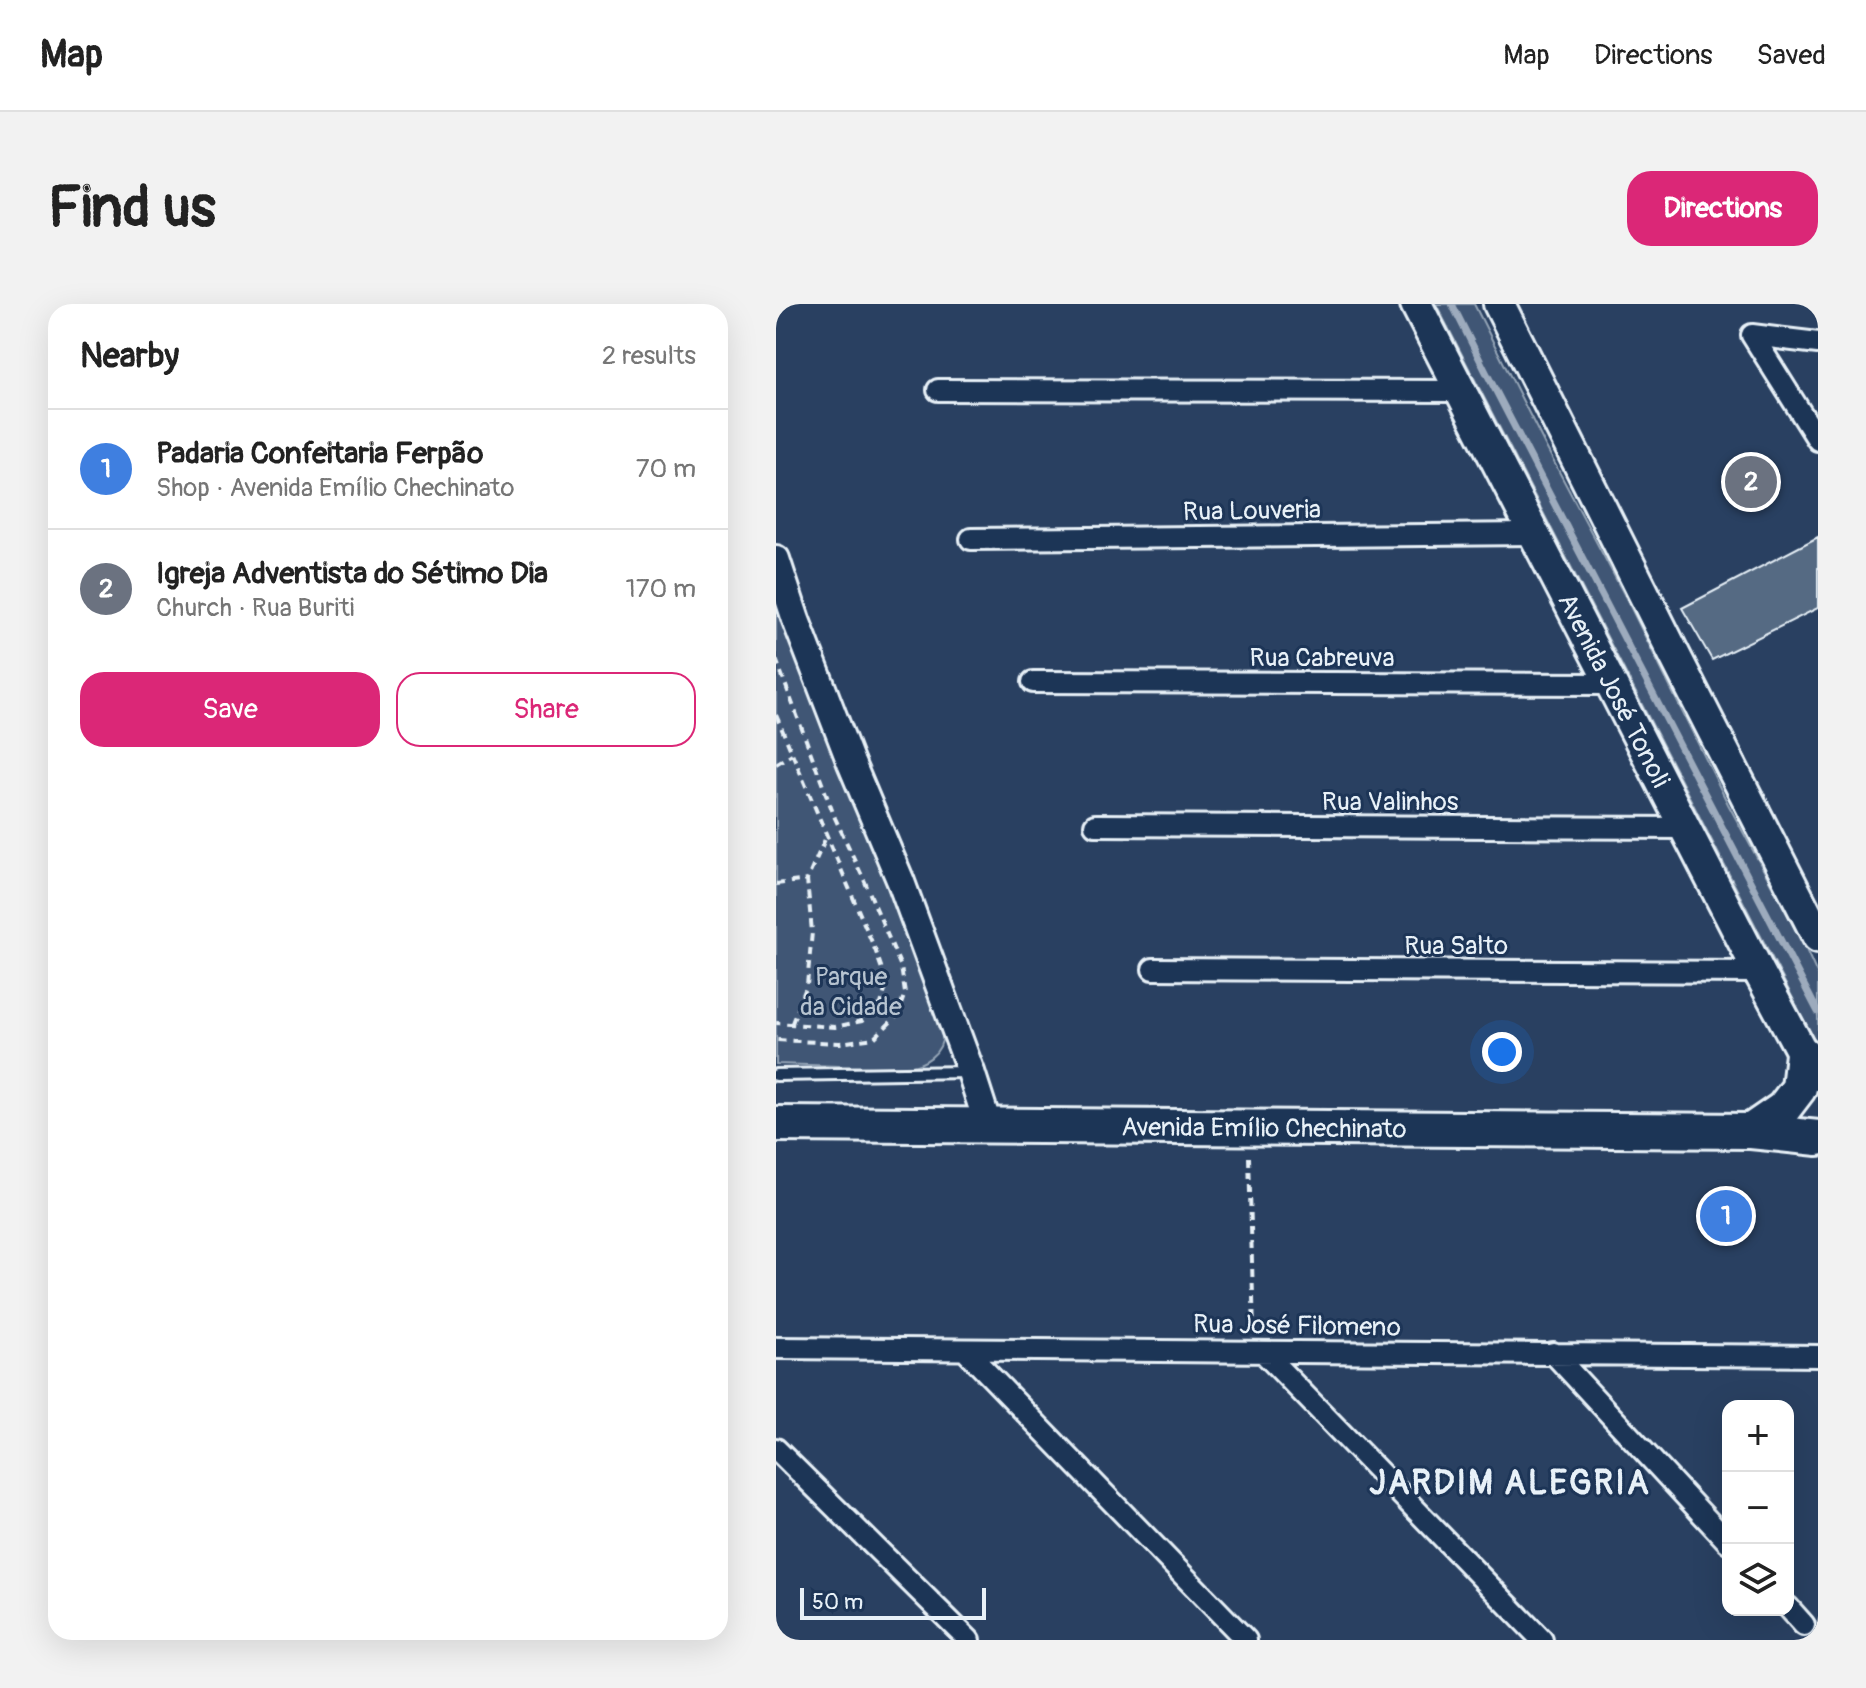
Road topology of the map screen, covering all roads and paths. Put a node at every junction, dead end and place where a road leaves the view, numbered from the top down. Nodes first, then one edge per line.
1 (1416, 304) edge
2 (1499, 304) edge
3 (1818, 343) edge
4 (938, 390) dead end
5 (1460, 391) junction
6 (1818, 440) edge
7 (1534, 534) junction
8 (971, 539) dead end
9 (776, 559) edge
10 (776, 659) edge
11 (1033, 682) dead end
12 (1611, 684) junction
13 (776, 715) edge
14 (792, 754) junction
15 (776, 764) edge
16 (1095, 825) dead end
17 (1685, 828) junction
18 (826, 837) junction
19 (807, 880) junction
20 (776, 884) edge
21 (1818, 937) edge
22 (1153, 969) dead end
23 (1759, 972) junction
24 (776, 1023) edge
25 (792, 1023) junction
26 (776, 1040) edge
27 (1810, 1065) edge
28 (971, 1072) junction
29 (776, 1075) edge
30 (1818, 1115) edge
31 (776, 1124) edge
32 (988, 1125) junction
33 (1246, 1128) junction
34 (1751, 1131) junction
35 (1818, 1138) edge
36 (776, 1348) edge
37 (965, 1350) junction
38 (1258, 1351) junction
39 (1553, 1353) junction
40 (1818, 1356) edge
41 (776, 1449) edge
42 (1722, 1536) edge
43 (1794, 1614) edge
44 (1804, 1625) dead end
45 (969, 1640) edge
46 (1246, 1640) edge
47 (1542, 1640) edge

1 - 5 main road, Avenida José Tonoli
2 - 21 main road
3 - 6 street
4 - 5 street
5 - 7 main road, Avenida José Tonoli
7 - 8 street, Rua Louveria
7 - 12 main road, Avenida José Tonoli
9 - 28 street
10 - 26 path
11 - 12 street, Rua Cabreuva
12 - 17 main road, Avenida José Tonoli
13 - 14 path
14 - 15 path
14 - 18 path
16 - 17 street, Rua Valinhos
17 - 23 main road, Avenida José Tonoli
18 - 19 path
18 - 25 path
19 - 20 path
19 - 25 path
22 - 23 street, Rua Salto
23 - 27 main road, Avenida José Tonoli
24 - 25 path
27 - 34 main road
28 - 29 lane
28 - 32 street
30 - 34 main road, Avenida Emílio Chechinato
31 - 32 main road, Avenida Emílio Chechinato
32 - 33 main road, Avenida Emílio Chechinato
33 - 34 main road, Avenida Emílio Chechinato
33 - 38 path
34 - 35 main road, Avenida Emílio Chechinato
36 - 37 street, Rua José Filomeno
37 - 38 street, Rua José Filomeno
37 - 46 street
38 - 39 street, Rua José Filomeno
38 - 47 street
39 - 40 street, Rua José Filomeno
39 - 42 street
41 - 45 street
43 - 44 street

